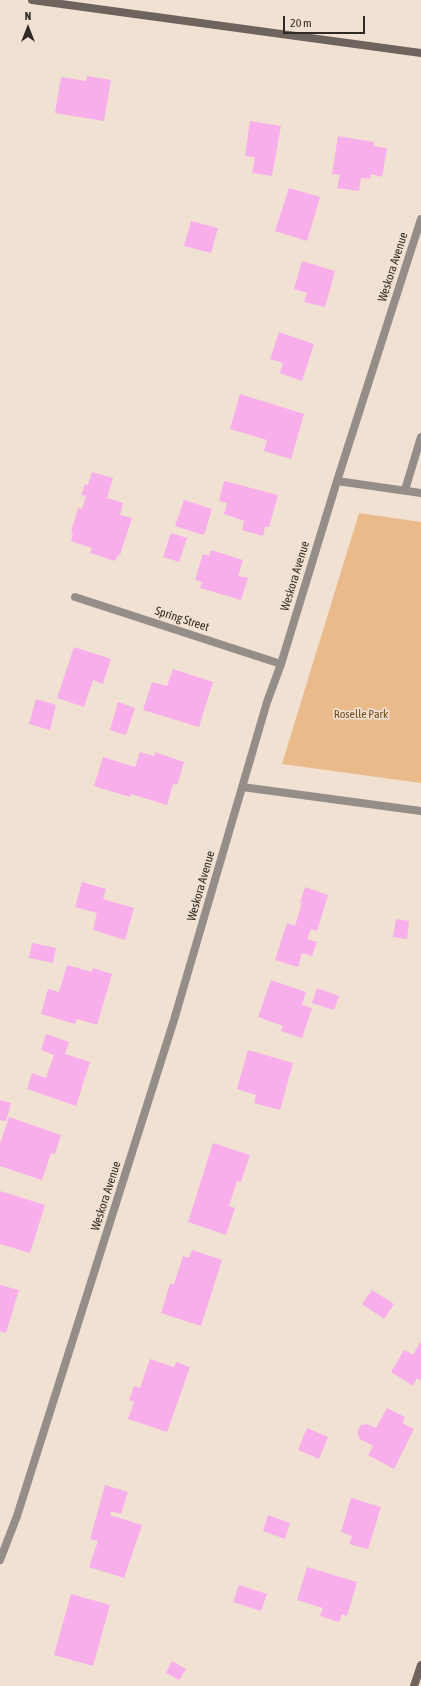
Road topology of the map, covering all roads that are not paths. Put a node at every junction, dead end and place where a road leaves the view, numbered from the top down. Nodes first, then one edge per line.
1 (32, 0) edge
2 (421, 53) edge
3 (421, 219) edge
4 (421, 437) edge
5 (337, 481) junction
6 (405, 490) junction
7 (421, 493) edge
8 (75, 597) dead end
9 (281, 664) junction
10 (242, 787) junction
11 (421, 811) edge
12 (0, 1560) edge
13 (421, 1665) edge
14 (414, 1686) edge

1 - 2 main road
3 - 5 street, Weskora Avenue
4 - 6 street
5 - 6 street
5 - 9 street, Weskora Avenue
6 - 7 street
8 - 9 street, Spring Street
9 - 10 street, Weskora Avenue
10 - 11 street
10 - 12 street, Weskora Avenue
13 - 14 main road

